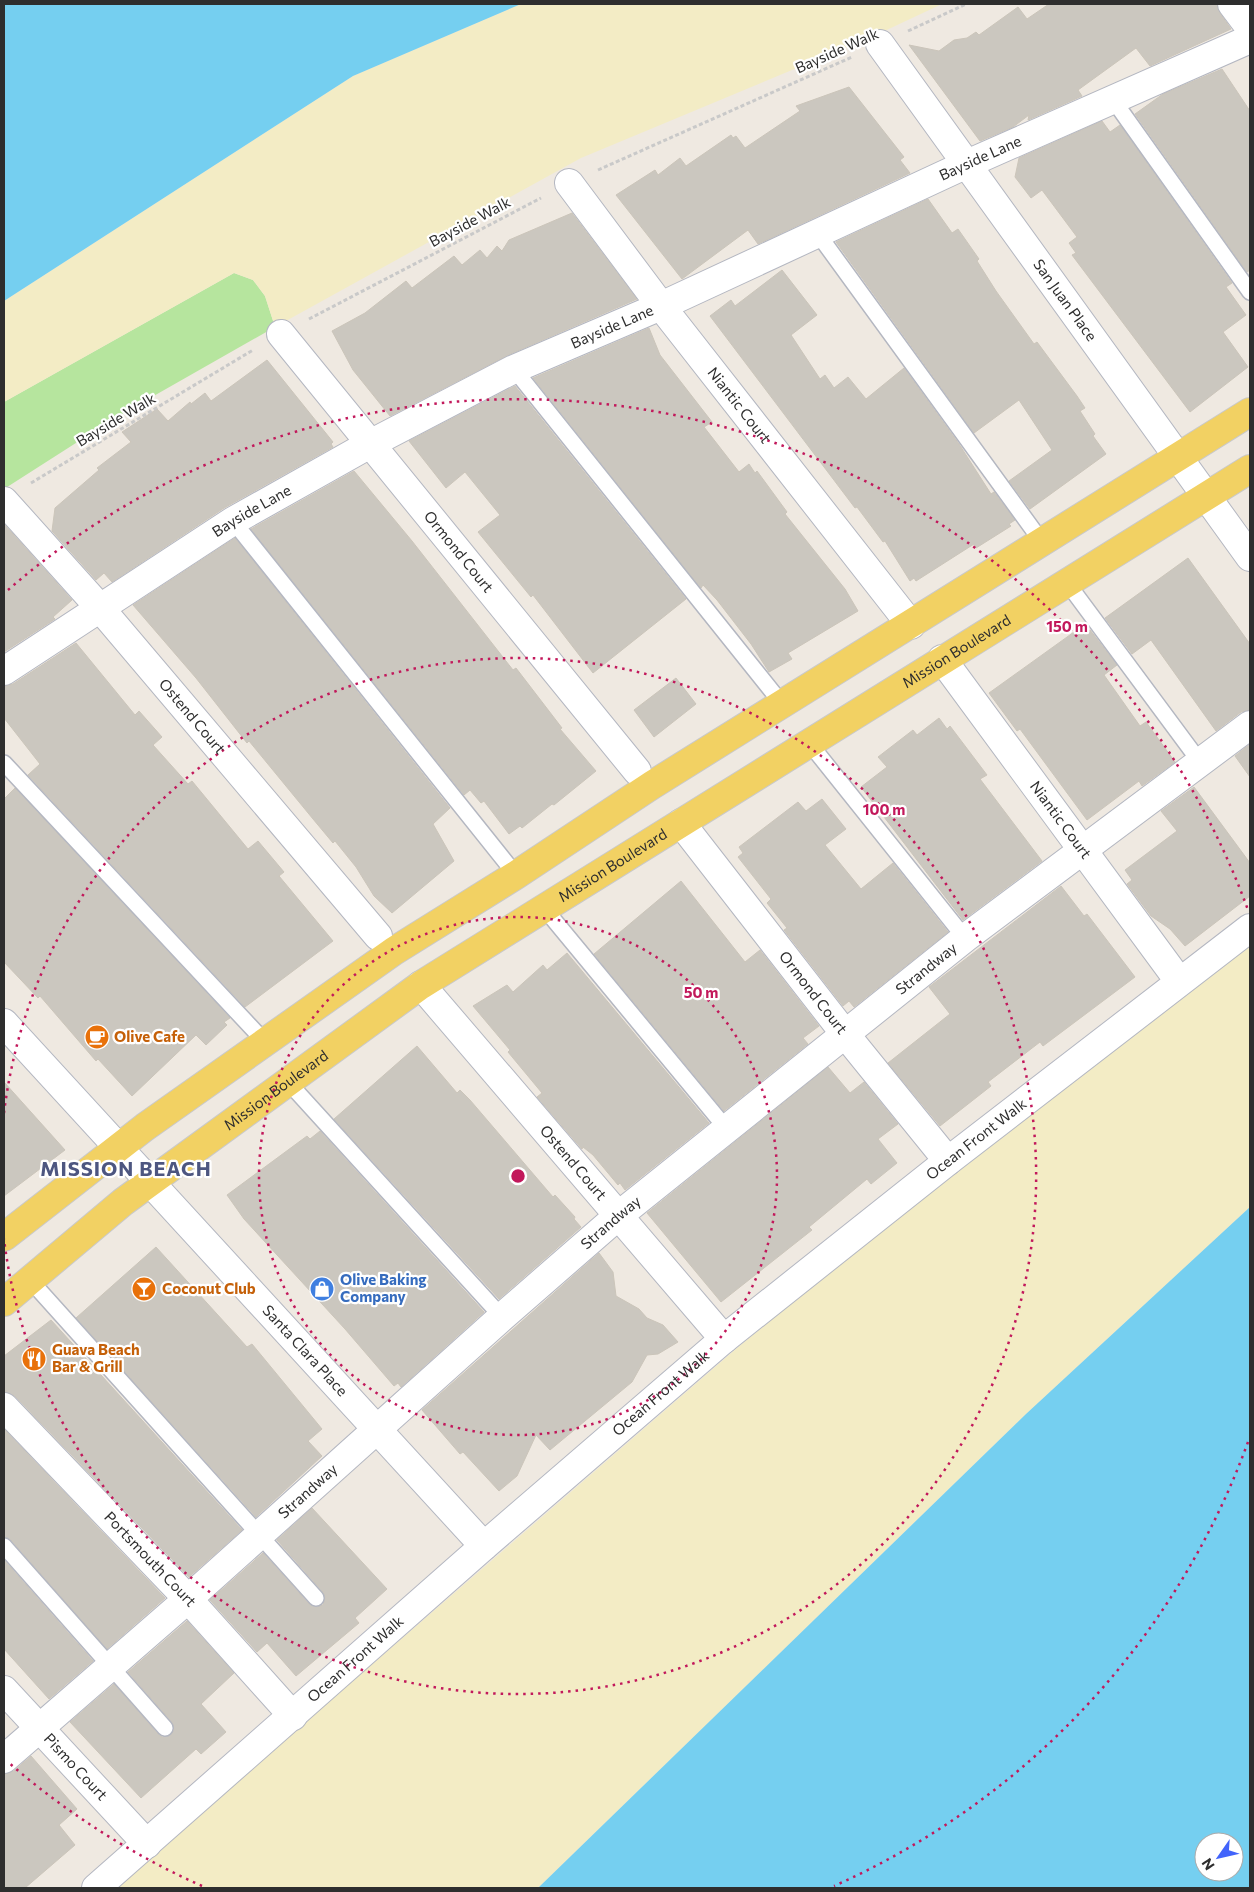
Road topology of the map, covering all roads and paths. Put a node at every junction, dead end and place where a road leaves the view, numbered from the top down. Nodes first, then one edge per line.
1 (966, 4) edge
2 (1232, 4) edge
3 (1250, 28) edge
4 (1250, 38) edge
5 (880, 44) junction
6 (1114, 101) junction
7 (967, 164) junction
8 (570, 183) junction
9 (818, 234) junction
10 (1250, 292) edge
11 (661, 306) junction
12 (281, 334) junction
13 (514, 369) junction
14 (1250, 412) edge
15 (370, 444) junction
16 (1178, 457) junction
17 (1250, 469) edge
18 (29, 485) dead end
19 (1207, 497) junction
20 (4, 501) edge
21 (233, 522) junction
22 (1042, 542) junction
23 (1250, 557) edge
24 (1068, 584) junction
25 (100, 608) junction
26 (911, 625) junction
27 (942, 659) junction
28 (4, 671) edge
29 (783, 705) junction
30 (1250, 724) edge
31 (810, 744) junction
32 (1200, 762) junction
33 (4, 763) edge
34 (637, 771) dead end
35 (681, 823) junction
36 (1083, 850) junction
37 (516, 875) junction
38 (544, 908) junction
39 (1250, 928) edge
40 (378, 936) dead end
41 (965, 938) junction
42 (1179, 981) junction
43 (421, 985) junction
44 (4, 1022) edge
45 (845, 1034) junction
46 (265, 1042) junction
47 (288, 1082) junction
48 (726, 1128) junction
49 (119, 1148) junction
50 (948, 1161) junction
51 (151, 1182) junction
52 (618, 1216) junction
53 (4, 1237) edge
54 (30, 1280) junction
55 (4, 1302) edge
56 (502, 1317) junction
57 (724, 1339) junction
58 (4, 1407) edge
59 (378, 1430) junction
60 (259, 1533) junction
61 (4, 1546) edge
62 (484, 1546) junction
63 (316, 1598) dead end
64 (188, 1599) junction
65 (111, 1666) junction
66 (4, 1690) edge
67 (293, 1716) junction
68 (38, 1728) junction
69 (166, 1728) dead end
70 (4, 1759) edge
71 (147, 1844) junction
72 (96, 1888) edge

1 - 5 path, Bayside Walk
2 - 3 street
4 - 6 street, Bayside Lane
5 - 7 street, San Juan Place
5 - 8 path, Bayside Walk
6 - 7 street, Bayside Lane
6 - 10 lane
7 - 9 street, Bayside Lane
7 - 16 street, San Juan Place
8 - 11 street, Niantic Court
8 - 12 path, Bayside Walk
9 - 11 street, Bayside Lane
9 - 22 lane
11 - 13 street, Bayside Lane
11 - 26 street, Niantic Court
12 - 15 street, Ormond Court
12 - 18 path, Bayside Walk
13 - 15 street, Bayside Lane
13 - 29 lane
14 - 16 main road
15 - 21 street, Bayside Lane
15 - 34 street, Ormond Court
16 - 19 street, San Juan Place
16 - 22 main road
17 - 19 main road, Mission Boulevard
19 - 23 street, San Juan Place
19 - 24 main road, Mission Boulevard
20 - 25 street, Ostend Court
21 - 25 street, Bayside Lane
21 - 37 lane
22 - 26 main road
24 - 27 main road, Mission Boulevard
24 - 32 lane
25 - 28 street, Bayside Lane
25 - 40 street, Ostend Court
26 - 29 main road
27 - 31 main road, Mission Boulevard
27 - 36 street, Niantic Court
29 - 37 main road
30 - 32 street, Strandway
31 - 35 main road, Mission Boulevard
31 - 41 lane
32 - 36 street, Strandway
33 - 46 lane
35 - 38 main road, Mission Boulevard
35 - 45 street, Ormond Court
36 - 41 street, Strandway
36 - 42 street, Niantic Court
37 - 46 main road
38 - 43 main road, Mission Boulevard
38 - 48 lane
39 - 42 street, Ocean Front Walk
41 - 45 street, Strandway
42 - 50 street, Ocean Front Walk
43 - 47 main road, Mission Boulevard
43 - 52 street, Ostend Court
44 - 49 street, Santa Clara Place
45 - 48 street, Strandway
45 - 50 street, Ormond Court
46 - 49 main road
47 - 51 main road, Mission Boulevard
47 - 56 lane
48 - 52 street, Strandway
49 - 51 street, Santa Clara Place
49 - 53 main road
50 - 57 street, Ocean Front Walk
51 - 54 main road, Mission Boulevard
51 - 59 street, Santa Clara Place
52 - 56 street, Strandway
52 - 57 street, Ostend Court
54 - 55 main road, Mission Boulevard
54 - 60 lane
56 - 59 street, Strandway
57 - 62 street, Ocean Front Walk
58 - 64 street, Portsmouth Court
59 - 60 street, Strandway
59 - 62 street, Santa Clara Place
60 - 63 lane
60 - 64 street, Strandway
61 - 65 lane
62 - 67 street, Ocean Front Walk
64 - 65 street, Strandway
64 - 67 street, Portsmouth Court
65 - 68 street, Strandway
65 - 69 lane
66 - 68 street, Pismo Court
67 - 71 street, Ocean Front Walk
68 - 70 street, Strandway
68 - 71 street, Pismo Court
71 - 72 street, Ocean Front Walk

